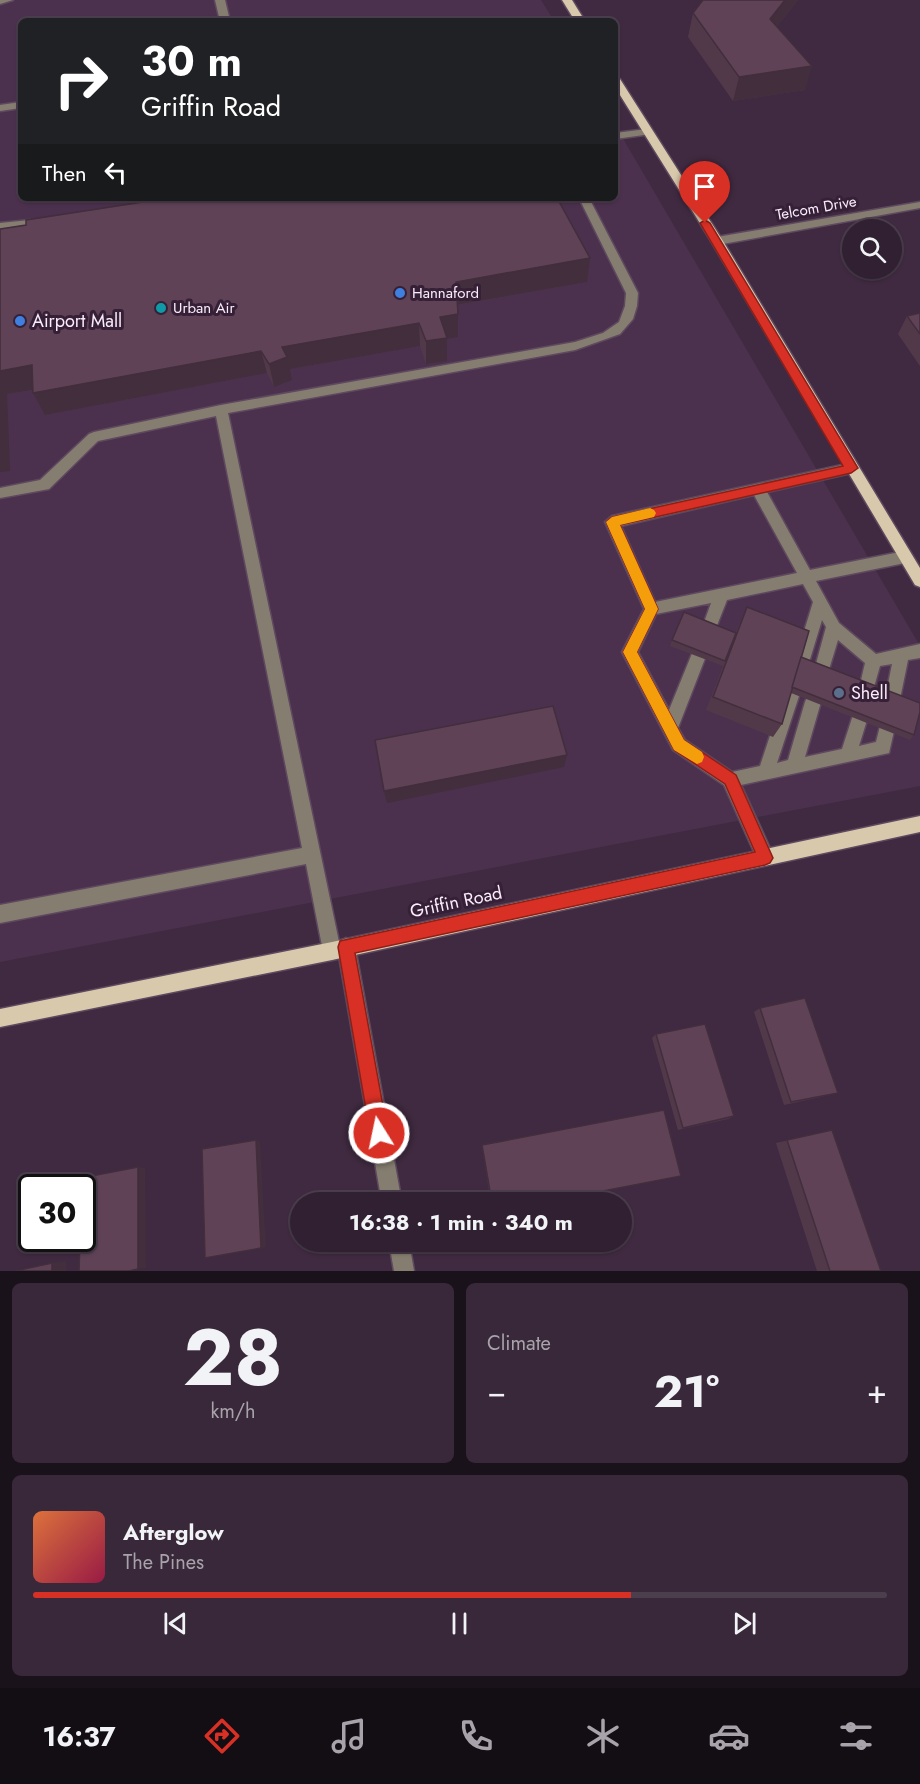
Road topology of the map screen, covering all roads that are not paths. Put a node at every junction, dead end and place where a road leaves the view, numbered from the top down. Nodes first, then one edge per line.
1 (8, 0) edge
2 (220, 0) edge
3 (567, 0) edge
4 (0, 1) edge
5 (224, 18) edge
6 (578, 18) edge
7 (618, 84) edge
8 (18, 105) edge
9 (0, 108) edge
10 (647, 132) junction
11 (618, 136) edge
12 (586, 201) edge
13 (920, 205) edge
14 (36, 223) edge
15 (0, 226) edge
16 (717, 242) junction
17 (221, 410) junction
18 (851, 468) junction
19 (758, 489) junction
20 (0, 493) edge
21 (905, 557) junction
22 (807, 578) junction
23 (920, 581) edge
24 (721, 595) junction
25 (820, 603) junction
26 (651, 609) junction
27 (834, 627) junction
28 (709, 628) edge
29 (920, 651) edge
30 (902, 655) junction
31 (698, 657) edge
32 (873, 661) junction
33 (802, 664) edge
34 (822, 671) edge
35 (867, 689) edge
36 (792, 693) edge
37 (893, 699) edge
38 (813, 702) edge
39 (859, 720) edge
40 (670, 728) junction
41 (886, 731) edge
42 (848, 755) junction
43 (794, 766) junction
44 (766, 772) junction
45 (730, 780) junction
46 (920, 824) edge
47 (314, 854) junction
48 (765, 858) junction
49 (0, 914) edge
50 (339, 949) junction
51 (0, 1018) edge
52 (390, 1192) edge
53 (401, 1252) edge
54 (404, 1271) edge

1 - 4 street
2 - 5 street
3 - 6 main road
7 - 10 main road
8 - 9 street
10 - 11 street
10 - 16 main road
12 - 17 street
13 - 16 street, Telcom Drive
14 - 15 street
16 - 18 main road
17 - 20 street
17 - 47 street
18 - 19 street
18 - 21 main road
19 - 22 street
19 - 26 street
21 - 22 street
21 - 23 main road
22 - 24 street
22 - 25 street
24 - 26 street
24 - 28 street
25 - 27 street
25 - 33 street
26 - 40 street
27 - 32 street
27 - 34 street
29 - 30 street
30 - 32 street
30 - 37 street
31 - 40 street
32 - 35 street
36 - 44 street
38 - 43 street
39 - 42 street
40 - 45 street
41 - 42 street
42 - 43 street
43 - 44 street
44 - 45 street
45 - 48 street
46 - 48 main road, Griffin Road
47 - 49 street
47 - 50 street
48 - 50 main road, Griffin Road
50 - 51 main road, Griffin Road
50 - 52 street
53 - 54 street

